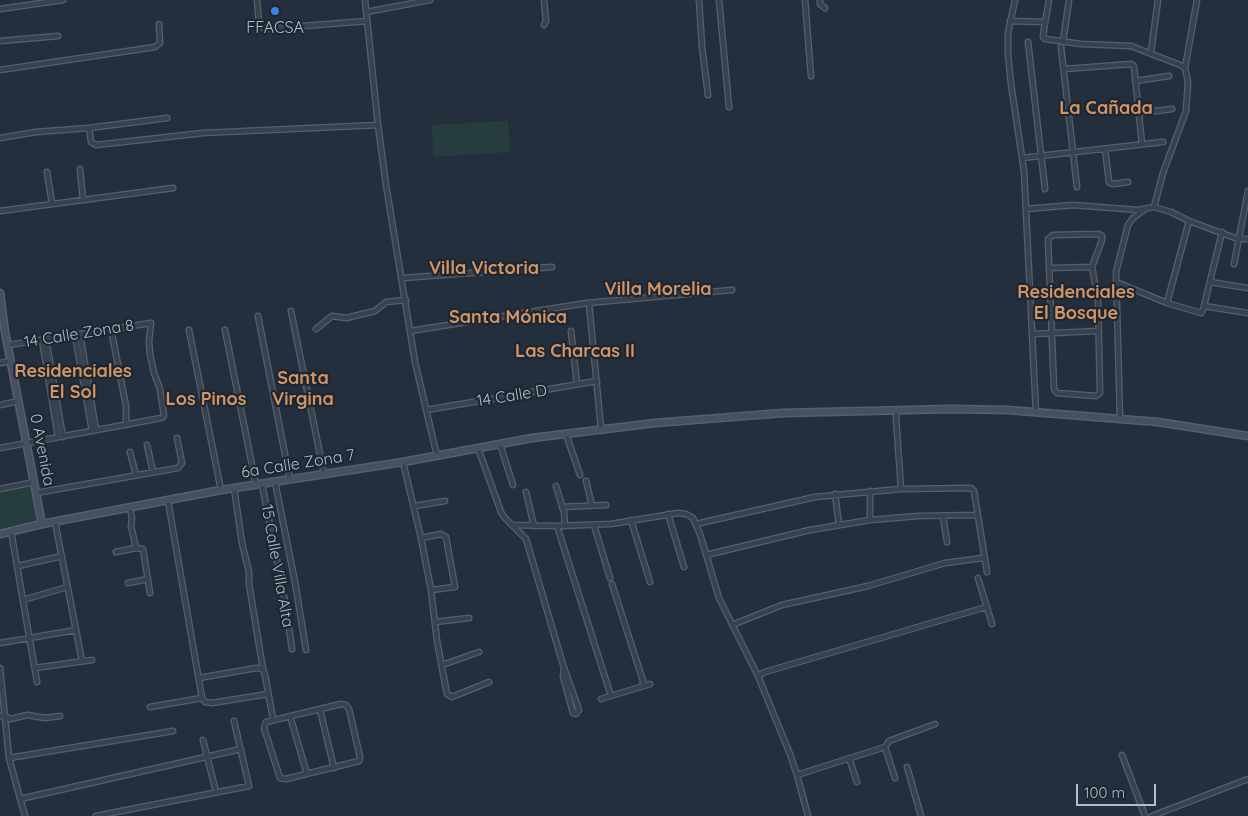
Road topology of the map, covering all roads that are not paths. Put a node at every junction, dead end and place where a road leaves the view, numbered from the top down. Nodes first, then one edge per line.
1 (63, 0) edge
2 (257, 0) edge
3 (365, 0) edge
4 (430, 0) edge
5 (544, 0) edge
6 (699, 0) edge
7 (719, 0) edge
8 (805, 0) edge
9 (820, 0) edge
10 (1015, 0) edge
11 (1049, 0) edge
12 (1070, 0) edge
13 (1158, 0) edge
14 (1197, 0) edge
15 (824, 8) dead end
16 (0, 9) edge
17 (366, 12) junction
18 (367, 21) junction
19 (1010, 21) junction
20 (1045, 22) junction
21 (159, 24) dead end
22 (544, 25) dead end
23 (58, 36) dead end
24 (0, 41) edge
25 (1028, 42) dead end
26 (1062, 44) junction
27 (1150, 52) junction
28 (1185, 68) junction
29 (1064, 69) junction
30 (0, 70) edge
31 (811, 76) dead end
32 (1169, 76) dead end
33 (1135, 80) junction
34 (708, 95) dead end
35 (729, 106) dead end
36 (1172, 109) dead end
37 (1139, 113) junction
38 (167, 118) dead end
39 (378, 125) junction
40 (89, 128) junction
41 (0, 138) edge
42 (1163, 142) dead end
43 (1142, 144) junction
44 (1105, 149) junction
45 (1073, 152) junction
46 (1042, 156) junction
47 (1022, 158) junction
48 (80, 169) dead end
49 (47, 172) dead end
50 (1128, 182) dead end
51 (1077, 187) dead end
52 (173, 188) dead end
53 (1045, 189) dead end
54 (1248, 191) edge
55 (83, 200) junction
56 (52, 204) junction
57 (1154, 207) junction
58 (1026, 209) junction
59 (1147, 209) junction
60 (0, 210) edge
61 (1246, 212) edge
62 (1189, 221) junction
63 (1222, 232) junction
64 (1240, 238) junction
65 (1248, 239) edge
66 (1234, 264) dead end
67 (552, 267) dead end
68 (1092, 267) junction
69 (1049, 268) junction
70 (402, 278) junction
71 (1116, 282) junction
72 (1210, 282) junction
73 (1248, 288) edge
74 (732, 290) dead end
75 (0, 292) edge
76 (406, 300) junction
77 (589, 303) junction
78 (1167, 303) junction
79 (1204, 306) junction
80 (291, 311) dead end
81 (1248, 313) edge
82 (258, 316) dead end
83 (2, 321) edge
84 (111, 329) junction
85 (189, 330) dead end
86 (225, 330) dead end
87 (316, 330) dead end
88 (410, 331) junction
89 (571, 331) dead end
90 (1099, 331) junction
91 (1051, 333) junction
92 (78, 334) junction
93 (1032, 334) junction
94 (44, 340) junction
95 (8, 345) junction
96 (11, 361) junction
97 (0, 363) edge
98 (597, 381) junction
99 (577, 384) junction
100 (19, 401) junction
101 (0, 404) edge
102 (426, 410) junction
103 (897, 411) junction
104 (1036, 413) junction
105 (1120, 419) junction
106 (126, 425) junction
107 (601, 429) junction
108 (94, 431) junction
109 (566, 434) junction
110 (1248, 436) edge
111 (61, 437) junction
112 (177, 438) dead end
113 (27, 443) junction
114 (147, 444) dead end
115 (500, 444) junction
116 (0, 448) edge
117 (478, 448) junction
118 (130, 452) dead end
119 (437, 456) junction
120 (403, 462) junction
121 (154, 472) junction
122 (324, 474) junction
123 (136, 475) junction
124 (580, 475) dead end
125 (290, 480) junction
126 (586, 481) dead end
127 (34, 482) junction
128 (275, 482) junction
129 (259, 484) junction
130 (513, 485) dead end
131 (556, 486) dead end
132 (234, 488) junction
133 (0, 489) edge
134 (901, 489) junction
135 (221, 490) junction
136 (870, 491) junction
137 (526, 492) dead end
138 (36, 493) junction
139 (836, 494) junction
140 (168, 501) junction
141 (445, 501) dead end
142 (592, 505) junction
143 (606, 505) dead end
144 (414, 506) junction
145 (562, 507) junction
146 (130, 508) junction
147 (668, 514) junction
148 (977, 515) junction
149 (943, 516) junction
150 (631, 520) junction
151 (870, 520) junction
152 (55, 522) junction
153 (42, 524) junction
154 (696, 524) junction
155 (513, 525) junction
156 (594, 525) junction
157 (839, 525) junction
158 (534, 526) junction
159 (557, 526) junction
160 (565, 526) junction
161 (11, 531) junction
162 (0, 534) edge
163 (421, 538) junction
164 (947, 542) dead end
165 (136, 548) junction
166 (116, 552) dead end
167 (62, 556) junction
168 (706, 556) junction
169 (983, 558) junction
170 (18, 566) junction
171 (684, 567) dead end
172 (986, 572) dead end
173 (610, 578) dead end
174 (978, 578) dead end
175 (148, 579) junction
176 (650, 582) dead end
177 (128, 583) dead end
178 (612, 584) dead end
179 (67, 587) junction
180 (430, 590) junction
181 (150, 593) dead end
182 (23, 600) junction
183 (986, 607) junction
184 (469, 618) dead end
185 (435, 622) junction
186 (732, 624) junction
187 (992, 624) dead end
188 (76, 630) junction
189 (30, 638) junction
190 (0, 642) edge
191 (292, 648) dead end
192 (306, 650) dead end
193 (478, 652) dead end
194 (92, 660) dead end
195 (82, 661) junction
196 (442, 665) junction
197 (0, 668) edge
198 (35, 668) junction
199 (564, 668) junction
200 (263, 669) junction
201 (758, 676) junction
202 (199, 678) junction
203 (37, 682) dead end
204 (489, 682) dead end
205 (650, 684) dead end
206 (643, 686) junction
207 (268, 694) junction
208 (611, 696) junction
209 (202, 698) junction
210 (601, 699) dead end
211 (150, 707) dead end
212 (320, 710) junction
213 (2, 716) edge
214 (60, 716) dead end
215 (290, 716) junction
216 (273, 719) junction
217 (234, 721) dead end
218 (935, 724) dead end
219 (173, 731) dead end
220 (0, 736) edge
221 (6, 736) junction
222 (203, 740) dead end
223 (885, 747) junction
224 (241, 749) junction
225 (1122, 755) dead end
226 (208, 757) junction
227 (9, 758) junction
228 (849, 758) junction
229 (907, 767) dead end
230 (334, 768) junction
231 (307, 774) junction
232 (797, 775) junction
233 (895, 778) dead end
234 (1248, 779) edge
235 (857, 782) dead end
236 (215, 788) dead end
237 (20, 799) junction
238 (24, 816) edge
239 (96, 816) edge
240 (808, 816) edge
241 (921, 816) edge
242 (1145, 816) edge
243 (1152, 816) edge

1 - 16 street
2 - 18 street
3 - 17 street
4 - 17 street
5 - 22 street
6 - 34 street
7 - 35 street
8 - 31 street
9 - 15 street
10 - 19 street
11 - 20 street
12 - 26 street
13 - 27 street
14 - 28 street
17 - 18 street
18 - 39 street
19 - 20 street
19 - 47 street
20 - 26 street
21 - 30 street
23 - 24 street
25 - 46 street
26 - 27 street
26 - 29 street
27 - 28 street
28 - 57 street
29 - 33 street
29 - 45 street
32 - 33 street
33 - 37 street
36 - 37 street
37 - 43 street
38 - 40 street
39 - 40 street
39 - 70 street
40 - 41 street
42 - 43 street
43 - 44 street
44 - 45 street
44 - 50 street
45 - 46 street
45 - 51 street
46 - 47 street
46 - 53 street
47 - 58 street
48 - 55 street
49 - 56 street
52 - 55 street
54 - 61 street
55 - 56 street
56 - 60 street
57 - 59 street
57 - 62 street
58 - 59 street
58 - 93 street
59 - 71 street
61 - 64 street
62 - 63 street
62 - 78 street
63 - 64 street
63 - 72 street
64 - 65 street
64 - 66 street
67 - 70 street
68 - 69 street
68 - 69 street
68 - 90 street
69 - 91 street
70 - 76 street
71 - 78 street
71 - 105 street
72 - 73 street
72 - 79 street
74 - 77 street
75 - 83 street, 0 Avenida
76 - 87 street
76 - 88 street
77 - 88 street
77 - 98 street
78 - 79 street
79 - 81 street
80 - 122 street
82 - 125 street
83 - 95 street, 0 Avenida
84 - 92 street, 14 Calle Zona 8
84 - 106 street
84 - 106 street, 14 Calle Zona 8
85 - 135 street
86 - 129 street, 15 Calle Villa Alta
88 - 102 street
89 - 99 street
90 - 91 street
90 - 91 street
91 - 93 street
92 - 94 street, 14 Calle Zona 8
92 - 108 street
93 - 104 street
94 - 95 street, 14 Calle Zona 8
94 - 111 street
95 - 96 street, 0 Avenida
96 - 97 street
96 - 100 street, 0 Avenida
98 - 99 street, 14 Calle D
98 - 107 street
99 - 102 street, 14 Calle D
100 - 101 street
100 - 113 street, 0 Avenida
102 - 119 street
103 - 104 street, 6a Calle Zona 7
103 - 107 street, 6a Calle Zona 7
103 - 134 street
104 - 105 street, 6a Calle Zona 7
105 - 110 street, 6a Calle Zona 7
106 - 108 street
107 - 109 street, 6a Calle Zona 7
108 - 111 street
109 - 115 street, 6a Calle Zona 7
109 - 124 street
111 - 113 street
112 - 121 street
113 - 116 street
113 - 127 street, 0 Avenida
114 - 121 street
115 - 117 street, 6a Calle Zona 7
115 - 130 street
117 - 119 street, 6a Calle Zona 7
117 - 155 street
118 - 123 street
119 - 120 street, 6a Calle Zona 7
120 - 122 street, 6a Calle Zona 7
120 - 144 street
121 - 123 street
122 - 125 street, 6a Calle Zona 7
123 - 138 street
125 - 128 street, 6a Calle Zona 7
126 - 142 street
127 - 133 street
127 - 138 street, 0 Avenida
128 - 129 street, 6a Calle Zona 7
128 - 192 street
129 - 132 street, 6a Calle Zona 7
129 - 191 street, 15 Calle Villa Alta
131 - 145 street
132 - 135 street, 6a Calle Zona 7
132 - 200 street
134 - 136 street
134 - 148 street
135 - 140 street, 6a Calle Zona 7
136 - 139 street
136 - 151 street
137 - 158 street
138 - 153 street, 0 Avenida
139 - 154 street
139 - 157 street
140 - 146 street, 6a Calle Zona 7
140 - 202 street
141 - 144 street
142 - 143 street
142 - 145 street
144 - 163 street
145 - 160 street
146 - 152 street, 6a Calle Zona 7
146 - 165 street
147 - 150 street
147 - 154 street
147 - 171 street
148 - 149 street
148 - 169 street
149 - 151 street
149 - 164 street
150 - 156 street
150 - 176 street
151 - 157 street
152 - 153 street, 6a Calle Zona 7
152 - 167 street
153 - 161 street, 6a Calle Zona 7
154 - 168 street
155 - 158 street
155 - 199 street
156 - 160 street
156 - 173 street
157 - 168 street
158 - 159 street
159 - 160 street
159 - 208 street
161 - 162 street, 6a Calle Zona 7
161 - 170 street
163 - 180 street
163 - 180 street
165 - 166 street
165 - 175 street
167 - 170 street
167 - 179 street
168 - 186 street
169 - 172 street
169 - 186 street
170 - 182 street
174 - 183 street
175 - 177 street
175 - 181 street
178 - 206 street
179 - 182 street
179 - 188 street
180 - 185 street
182 - 189 street
183 - 187 street
183 - 201 street
184 - 185 street
185 - 196 street
186 - 201 street
188 - 189 street
188 - 195 street
189 - 190 street
189 - 198 street
193 - 196 street
194 - 195 street
195 - 198 street
196 - 204 street
197 - 213 street
198 - 203 street
199 - 199 street
200 - 202 street
200 - 207 street
201 - 232 street
202 - 209 street
205 - 206 street
206 - 208 street
207 - 209 street
207 - 216 street
208 - 210 street
209 - 211 street
212 - 215 street
212 - 230 street
212 - 230 street
213 - 214 street
213 - 221 street
215 - 216 street
215 - 231 street
216 - 231 street
217 - 224 street
218 - 223 street
219 - 227 street
220 - 221 street
221 - 227 street
222 - 226 street
223 - 228 street
223 - 233 street
224 - 226 street
224 - 239 street
225 - 242 street
226 - 236 street
226 - 237 street
227 - 237 street
228 - 232 street
228 - 235 street
229 - 241 street
230 - 231 street
232 - 240 street
234 - 243 street
237 - 238 street

